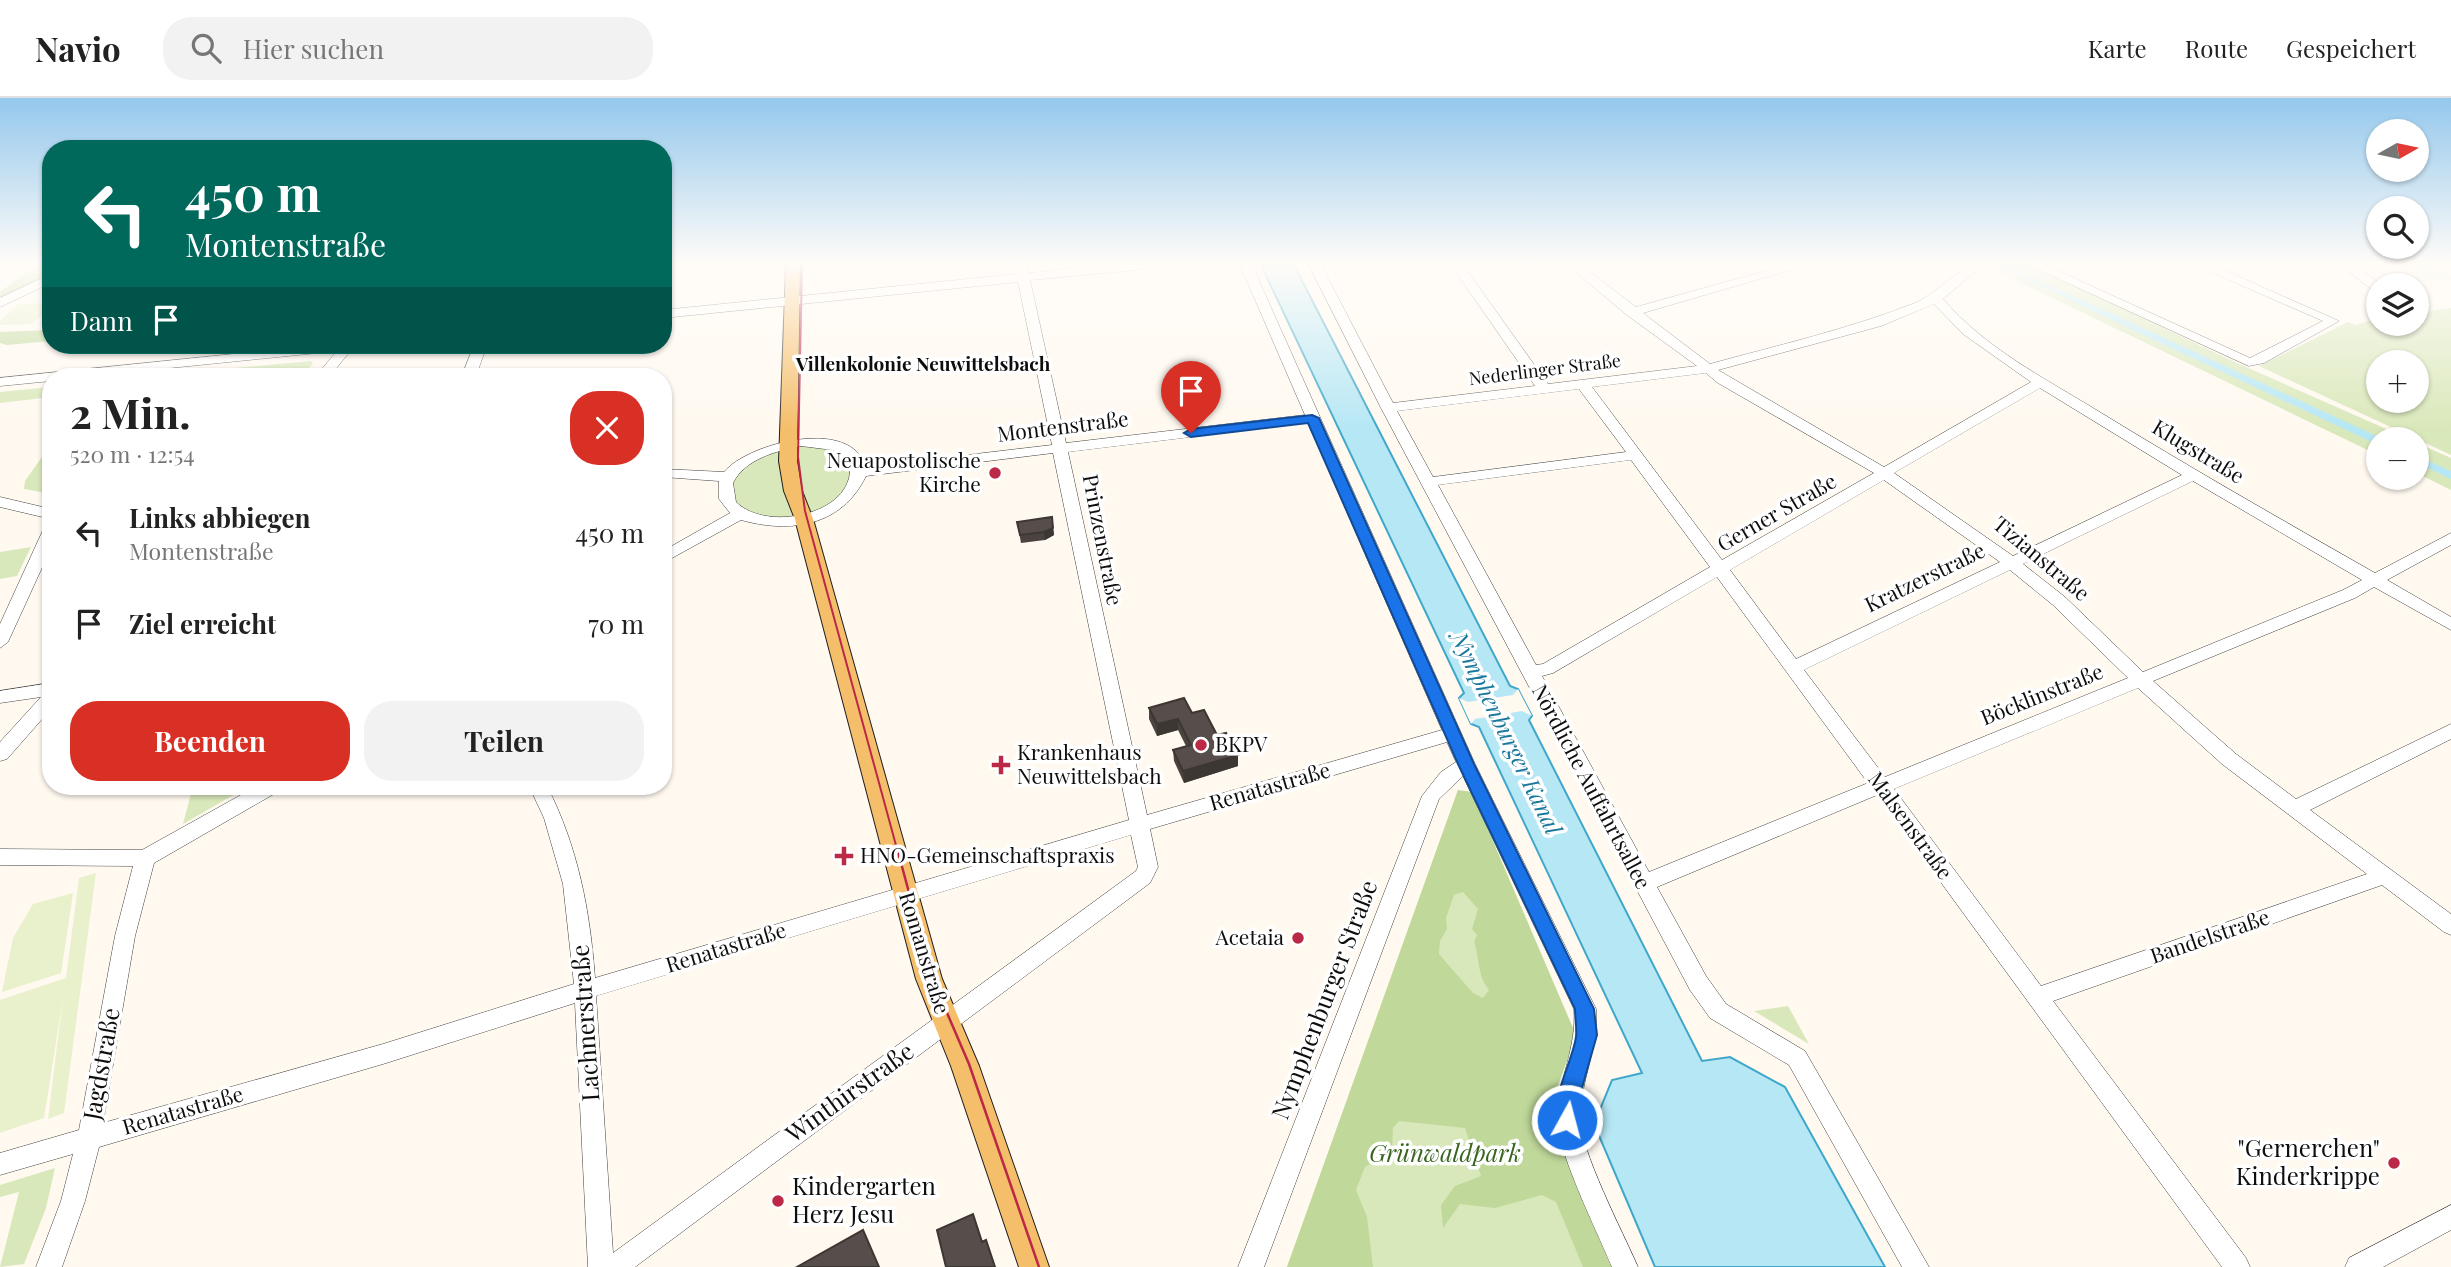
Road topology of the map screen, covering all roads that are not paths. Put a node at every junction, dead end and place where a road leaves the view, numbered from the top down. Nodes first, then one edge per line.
1 (797, 320) edge
2 (1032, 320) edge
3 (1270, 320) edge
4 (1343, 320) edge
5 (1495, 320) edge
6 (1641, 320) edge
7 (1881, 320) edge
8 (1955, 320) edge
9 (2155, 320) edge
10 (2330, 320) edge
11 (263, 354) edge
12 (341, 354) edge
13 (129, 368) edge
14 (330, 368) edge
15 (1707, 369) junction
16 (42, 377) edge
17 (0, 382) edge
18 (2041, 383) junction
19 (1583, 384) junction
20 (1544, 389) junction
21 (1388, 408) junction
22 (1312, 418) junction
23 (794, 443) junction
24 (1060, 448) junction
25 (1634, 455) junction
26 (860, 472) junction
27 (672, 474) edge
28 (1886, 474) junction
29 (2192, 476) junction
30 (729, 477) junction
31 (1428, 482) junction
32 (0, 502) edge
33 (42, 512) edge
34 (740, 514) junction
35 (803, 515) junction
36 (2451, 538) edge
37 (42, 550) edge
38 (672, 553) edge
39 (2011, 562) junction
40 (1720, 570) junction
41 (2376, 581) junction
42 (2451, 624) edge
43 (0, 642) edge
44 (1793, 668) junction
45 (1530, 672) junction
46 (2140, 680) junction
47 (42, 690) edge
48 (0, 697) edge
49 (42, 706) edge
50 (2451, 731) edge
51 (1453, 734) junction
52 (0, 754) edge
53 (1466, 764) junction
54 (1880, 786) junction
55 (256, 795) edge
56 (542, 795) edge
57 (2294, 809) junction
58 (1139, 824) junction
59 (0, 857) edge
60 (145, 859) junction
61 (2384, 876) junction
62 (1644, 883) junction
63 (905, 894) junction
64 (2451, 926) edge
65 (586, 989) junction
66 (2036, 997) junction
67 (946, 1022) junction
68 (89, 1138) junction
69 (0, 1164) edge
70 (2450, 1218) edge
71 (49, 1267) edge
72 (601, 1267) edge
73 (614, 1267) edge
74 (1034, 1267) edge
75 (1251, 1267) edge
76 (1625, 1267) edge
77 (1916, 1267) edge
78 (2237, 1267) edge
79 (2358, 1267) edge

1 - 23 main road, Romanstraße
2 - 24 street, Prinzenstraße
3 - 22 street
4 - 21 street, Nördliche Auffahrtsallee
5 - 20 street
6 - 15 street, Tizianstraße
7 - 15 street, Nederlinger Straße
8 - 18 street, Klugstraße
9 - 10 street
11 - 13 street
12 - 14 street
15 - 19 street, Nederlinger Straße
15 - 28 street, Tizianstraße
16 - 17 street
18 - 28 street, Gerner Straße
18 - 29 street, Klugstraße
19 - 20 street, Nederlinger Straße
19 - 25 street, Malsenstraße
20 - 21 street, Nederlinger Straße
21 - 31 street, Nördliche Auffahrtsallee
22 - 24 street, Montenstraße
22 - 51 street
23 - 26 street
23 - 30 street
23 - 35 main road, Romanstraße
24 - 26 street, Montenstraße
24 - 58 street, Prinzenstraße
25 - 31 street
25 - 40 street, Malsenstraße
26 - 35 street
27 - 30 street
28 - 39 street, Tizianstraße
28 - 40 street, Gerner Straße
29 - 39 street, Kratzerstraße
29 - 41 street, Klugstraße
30 - 34 street
31 - 45 street, Nördliche Auffahrtsallee
32 - 33 street
34 - 35 street
34 - 38 street
35 - 63 main road, Romanstraße
36 - 41 street, Böcklinstraße
37 - 43 street
39 - 44 street, Kratzerstraße
39 - 46 street, Tizianstraße
40 - 44 street, Malsenstraße
40 - 45 street, Gerner Straße
41 - 42 street, Klugstraße
41 - 46 street, Böcklinstraße
44 - 54 street, Malsenstraße
45 - 62 street, Nördliche Auffahrtsallee
46 - 54 street, Böcklinstraße
46 - 57 street, Tizianstraße
47 - 48 street
49 - 52 street
50 - 57 street
51 - 53 street
51 - 58 street, Renatastraße
53 - 75 street, Nymphenburger Straße
53 - 76 street
54 - 62 street, Böcklinstraße
54 - 66 street, Malsenstraße
55 - 60 street
56 - 65 street, Lachnerstraße
57 - 61 street, Tizianstraße
58 - 63 street, Renatastraße
58 - 67 street, Winthirstraße
59 - 60 street
60 - 68 street, Jagdstraße
61 - 64 street, Tizianstraße
61 - 66 street, Bandelstraße
62 - 77 street, Nördliche Auffahrtsallee
63 - 65 street, Renatastraße
63 - 67 main road, Romanstraße
65 - 68 street, Renatastraße
65 - 72 street, Lachnerstraße
66 - 78 street, Malsenstraße
67 - 73 street, Winthirstraße
67 - 74 main road, Romanstraße
68 - 69 street, Renatastraße
68 - 71 street, Jagdstraße
70 - 79 street

